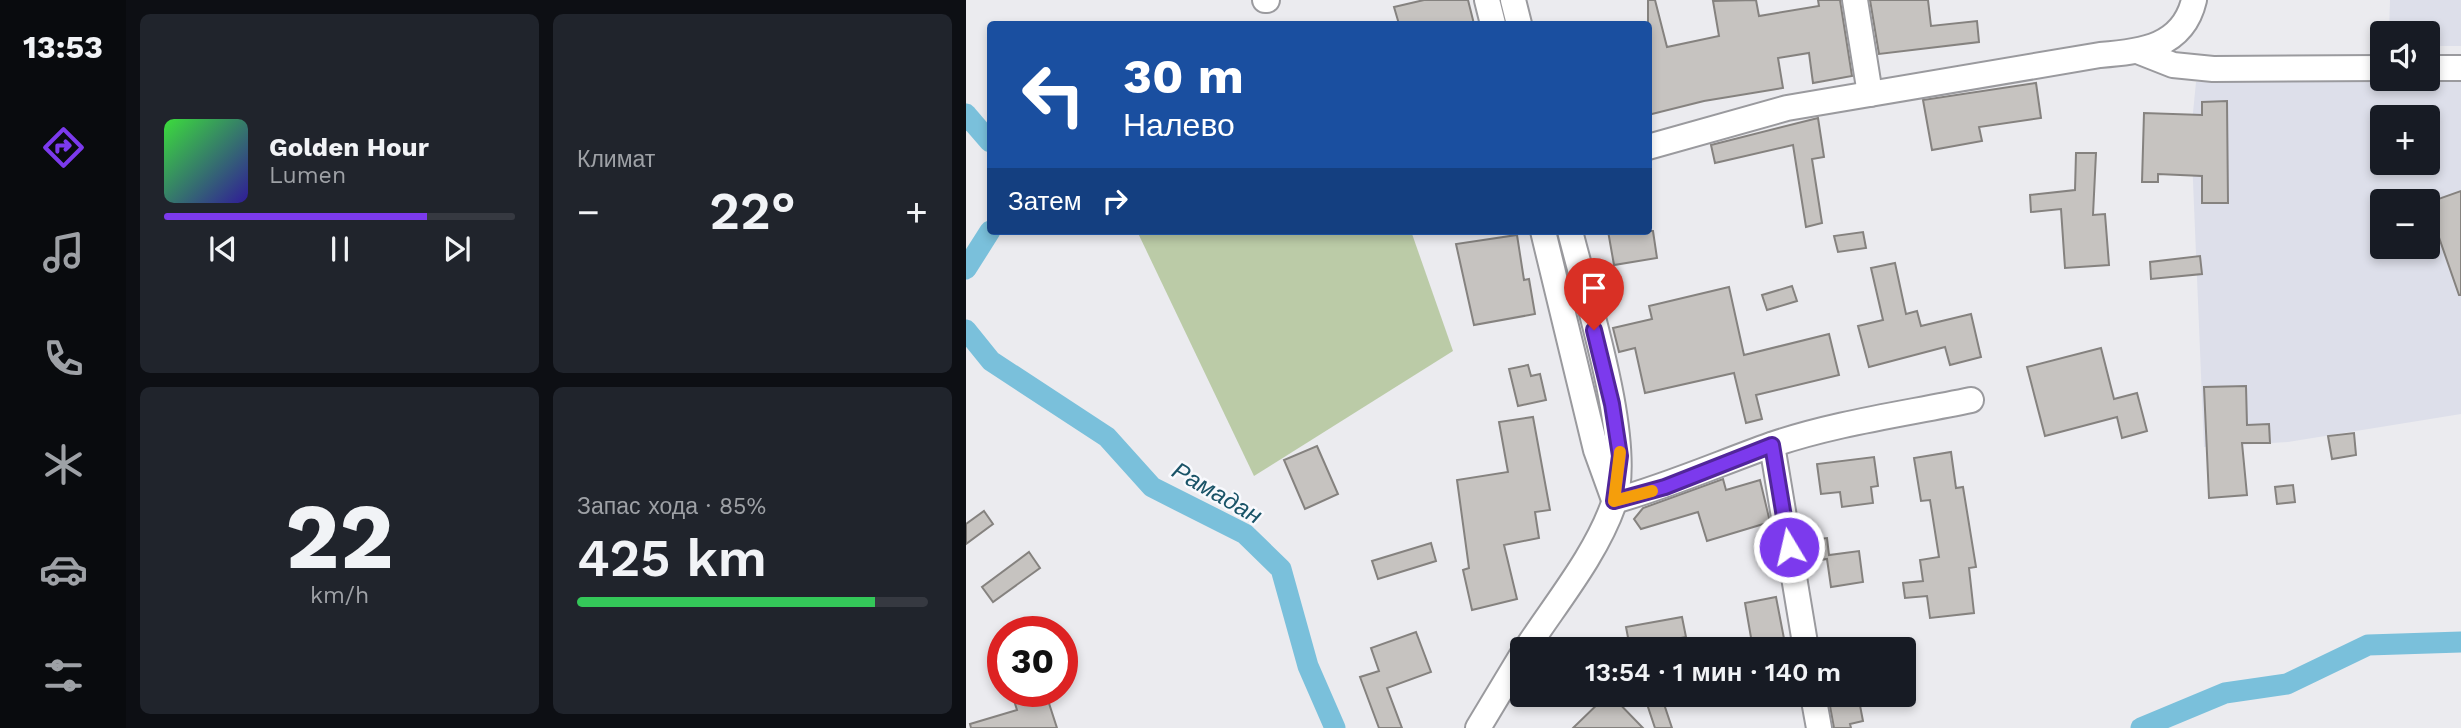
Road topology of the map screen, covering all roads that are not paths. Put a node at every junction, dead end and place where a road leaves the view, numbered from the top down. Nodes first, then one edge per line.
1 (1487, 0) edge
2 (1513, 0) edge
3 (1855, 0) edge
4 (2194, 0) edge
5 (1492, 21) edge
6 (1519, 21) edge
7 (2140, 52) junction
8 (2370, 68) edge
9 (2440, 68) edge
10 (2461, 68) edge
11 (1870, 94) junction
12 (1652, 146) edge
13 (1544, 235) edge
14 (1571, 235) edge
15 (1971, 400) dead end
16 (1772, 445) junction
17 (1614, 501) junction
18 (1534, 637) edge
19 (1804, 637) edge
20 (1510, 675) edge
21 (1815, 707) edge
22 (1478, 728) edge
23 (1819, 728) edge

1 - 5 street
2 - 6 street
3 - 11 street
4 - 7 street
7 - 8 street
7 - 11 street
9 - 10 street
11 - 12 street
13 - 17 street
14 - 17 street
15 - 16 street
16 - 17 street
16 - 19 street
17 - 18 street
20 - 22 street
21 - 23 street

